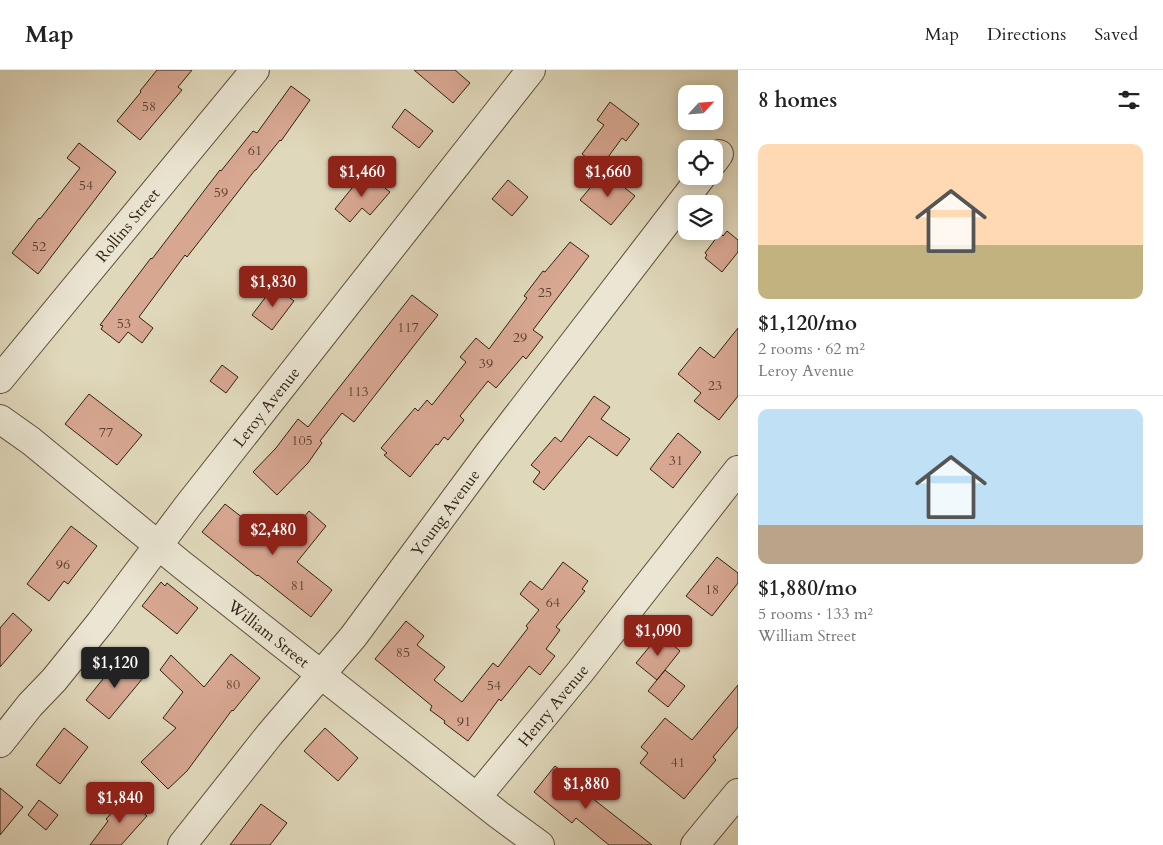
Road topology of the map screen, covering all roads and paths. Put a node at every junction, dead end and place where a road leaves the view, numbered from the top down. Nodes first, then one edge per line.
1 (255, 70) edge
2 (531, 70) edge
3 (695, 185) edge
4 (0, 379) edge
5 (0, 419) edge
6 (738, 470) edge
7 (158, 545) junction
8 (321, 674) junction
9 (0, 743) edge
10 (738, 793) edge
11 (478, 797) junction
12 (182, 845) edge
13 (540, 845) edge
14 (695, 845) edge

1 - 4 street, Rollins Street
2 - 7 street, Leroy Avenue
3 - 8 street, Young Avenue
5 - 7 street, William Street
6 - 11 street, Henry Avenue
7 - 8 street, William Street
7 - 9 street, Leroy Avenue
8 - 11 street, William Street
8 - 12 street, Young Avenue
10 - 14 street
11 - 13 street, William Street

